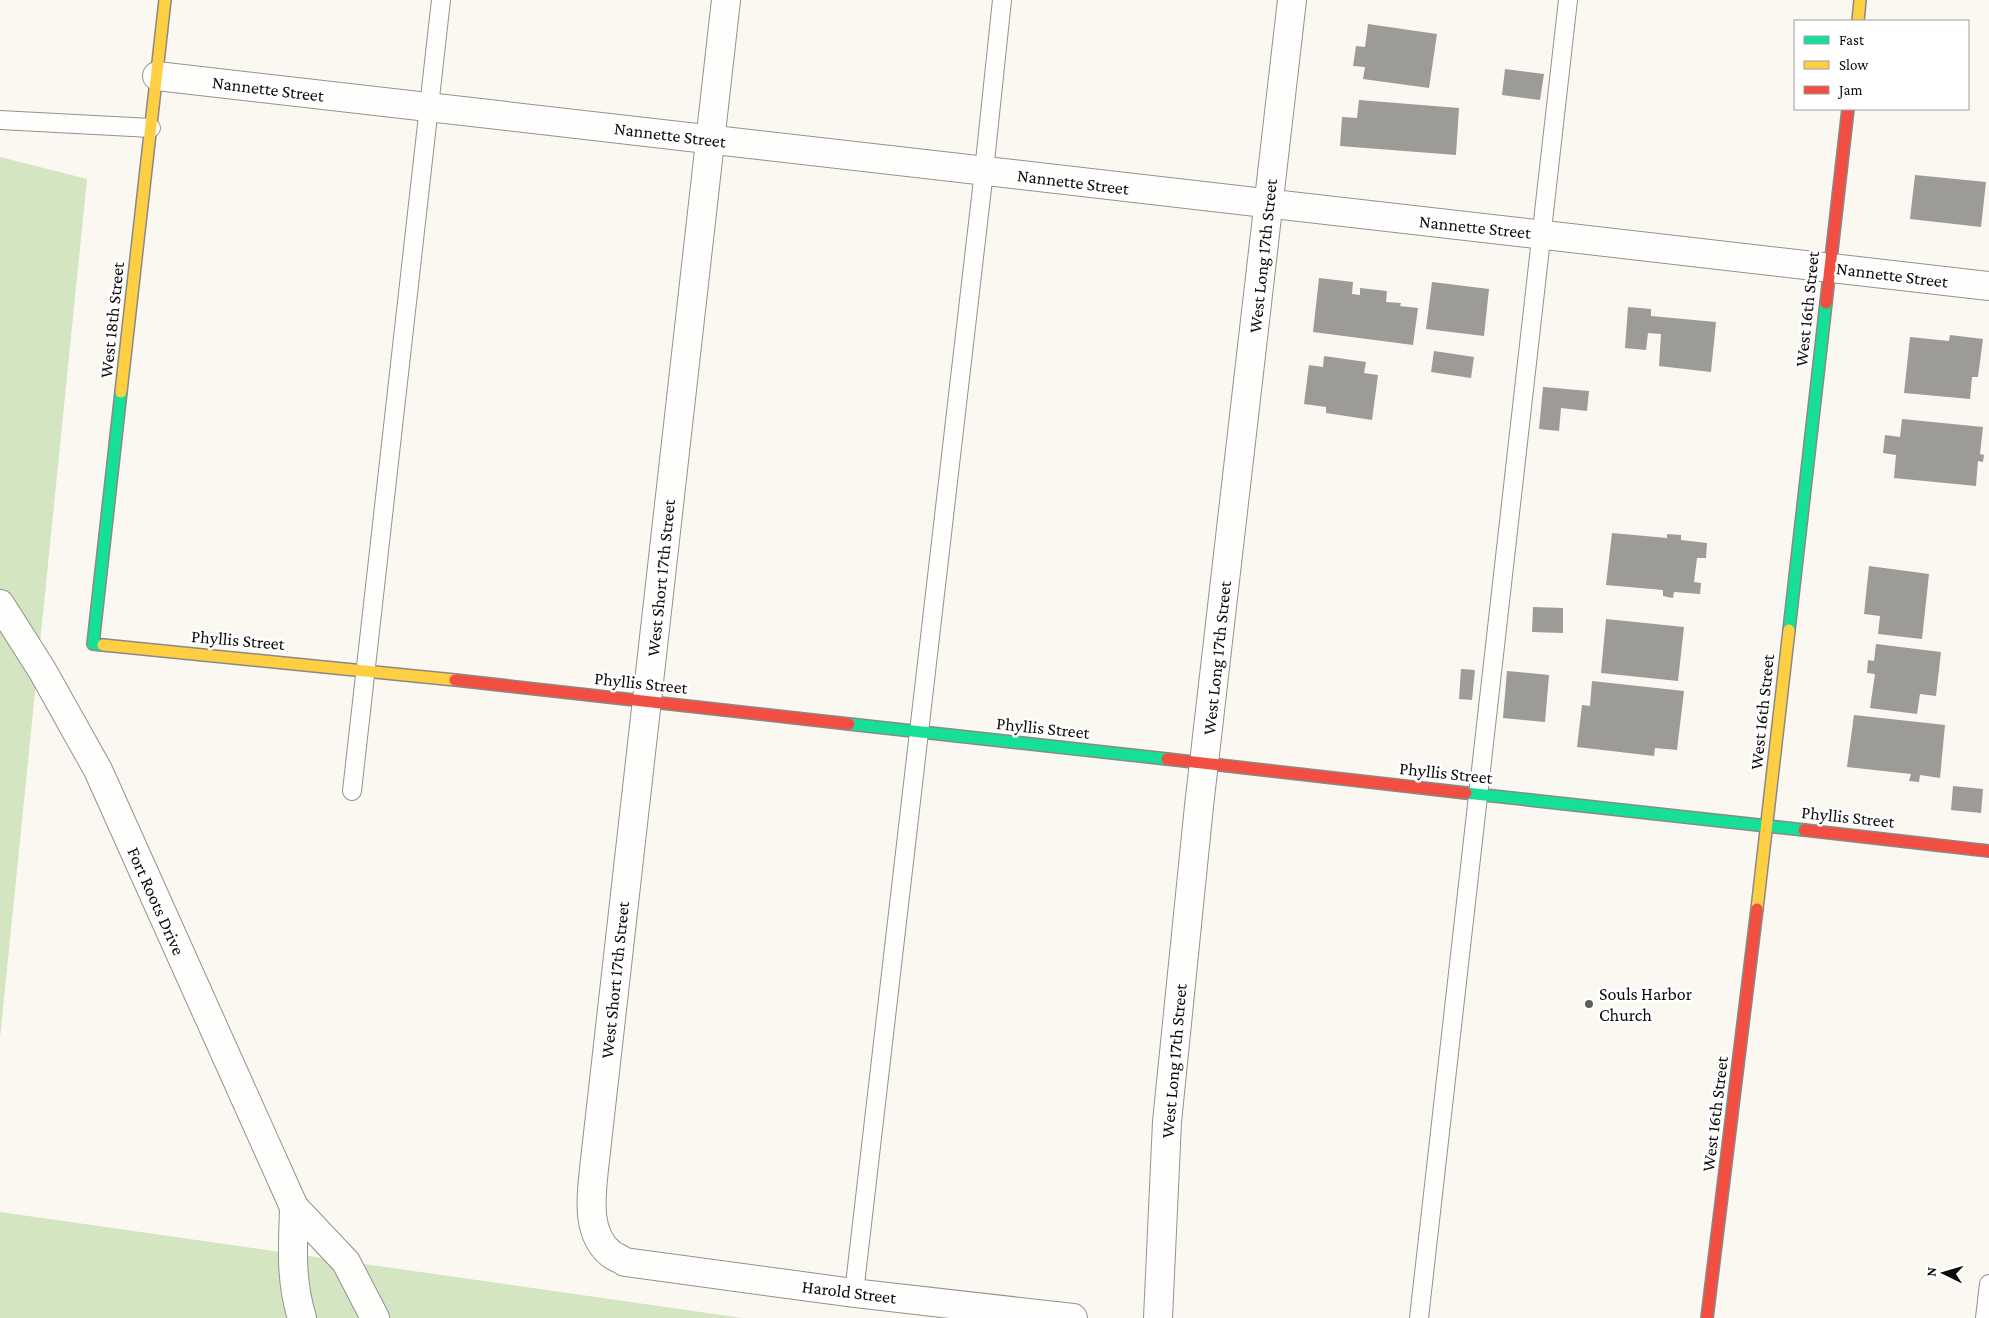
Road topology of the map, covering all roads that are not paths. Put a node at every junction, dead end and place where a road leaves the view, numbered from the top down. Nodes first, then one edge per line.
1 (165, 0) edge
2 (440, 0) edge
3 (726, 0) edge
4 (1002, 0) edge
5 (1292, 0) edge
6 (1568, 0) edge
7 (1860, 0) edge
8 (1858, 20) edge
9 (156, 76) junction
10 (428, 107) junction
11 (1848, 110) edge
12 (0, 120) edge
13 (151, 128) junction
14 (710, 140) junction
15 (984, 171) junction
16 (1268, 204) junction
17 (1542, 235) junction
18 (1830, 268) junction
19 (1989, 286) edge
20 (0, 604) edge
21 (93, 644) joint
22 (366, 670) junction
23 (647, 701) junction
24 (920, 732) junction
25 (1205, 763) junction
26 (352, 792) dead end
27 (1479, 794) junction
28 (1767, 826) junction
29 (1989, 851) edge
30 (294, 1207) junction
31 (625, 1262) joint
32 (1989, 1284) edge
33 (854, 1293) junction
34 (302, 1318) edge
35 (375, 1318) edge
36 (1073, 1318) edge
37 (1158, 1318) edge
38 (1419, 1318) edge
39 (1707, 1318) edge
40 (1985, 1318) edge

1 - 9 street, West 18th Street
2 - 10 lane
3 - 14 street, West Short 17th Street
4 - 15 lane
5 - 16 street, West Long 17th Street
6 - 17 lane
7 - 8 street
9 - 10 street, Nannette Street
9 - 13 street, West 18th Street
10 - 14 street, Nannette Street
10 - 22 lane
11 - 18 street, West 16th Street
12 - 13 lane
13 - 21 street, West 18th Street
14 - 15 street, Nannette Street
14 - 23 street, West Short 17th Street
15 - 16 street, Nannette Street
15 - 24 lane
16 - 17 street, Nannette Street
16 - 25 street, West Long 17th Street
17 - 18 street, Nannette Street
17 - 27 lane
18 - 19 street, Nannette Street
18 - 28 street, West 16th Street
20 - 30 street, Fort Roots Drive
21 - 22 street, Phyllis Street
22 - 23 street, Phyllis Street
22 - 26 lane
23 - 24 street, Phyllis Street
23 - 31 street, West Short 17th Street
24 - 25 street, Phyllis Street
24 - 33 lane
25 - 27 street, Phyllis Street
25 - 37 street, West Long 17th Street
27 - 28 street, Phyllis Street
27 - 38 lane
28 - 29 street, Phyllis Street
28 - 39 street, West 16th Street
30 - 34 street, Fort Roots Drive
30 - 35 street, Fort Roots Drive
31 - 33 street, Harold Street
32 - 40 lane
33 - 36 street, Harold Street

